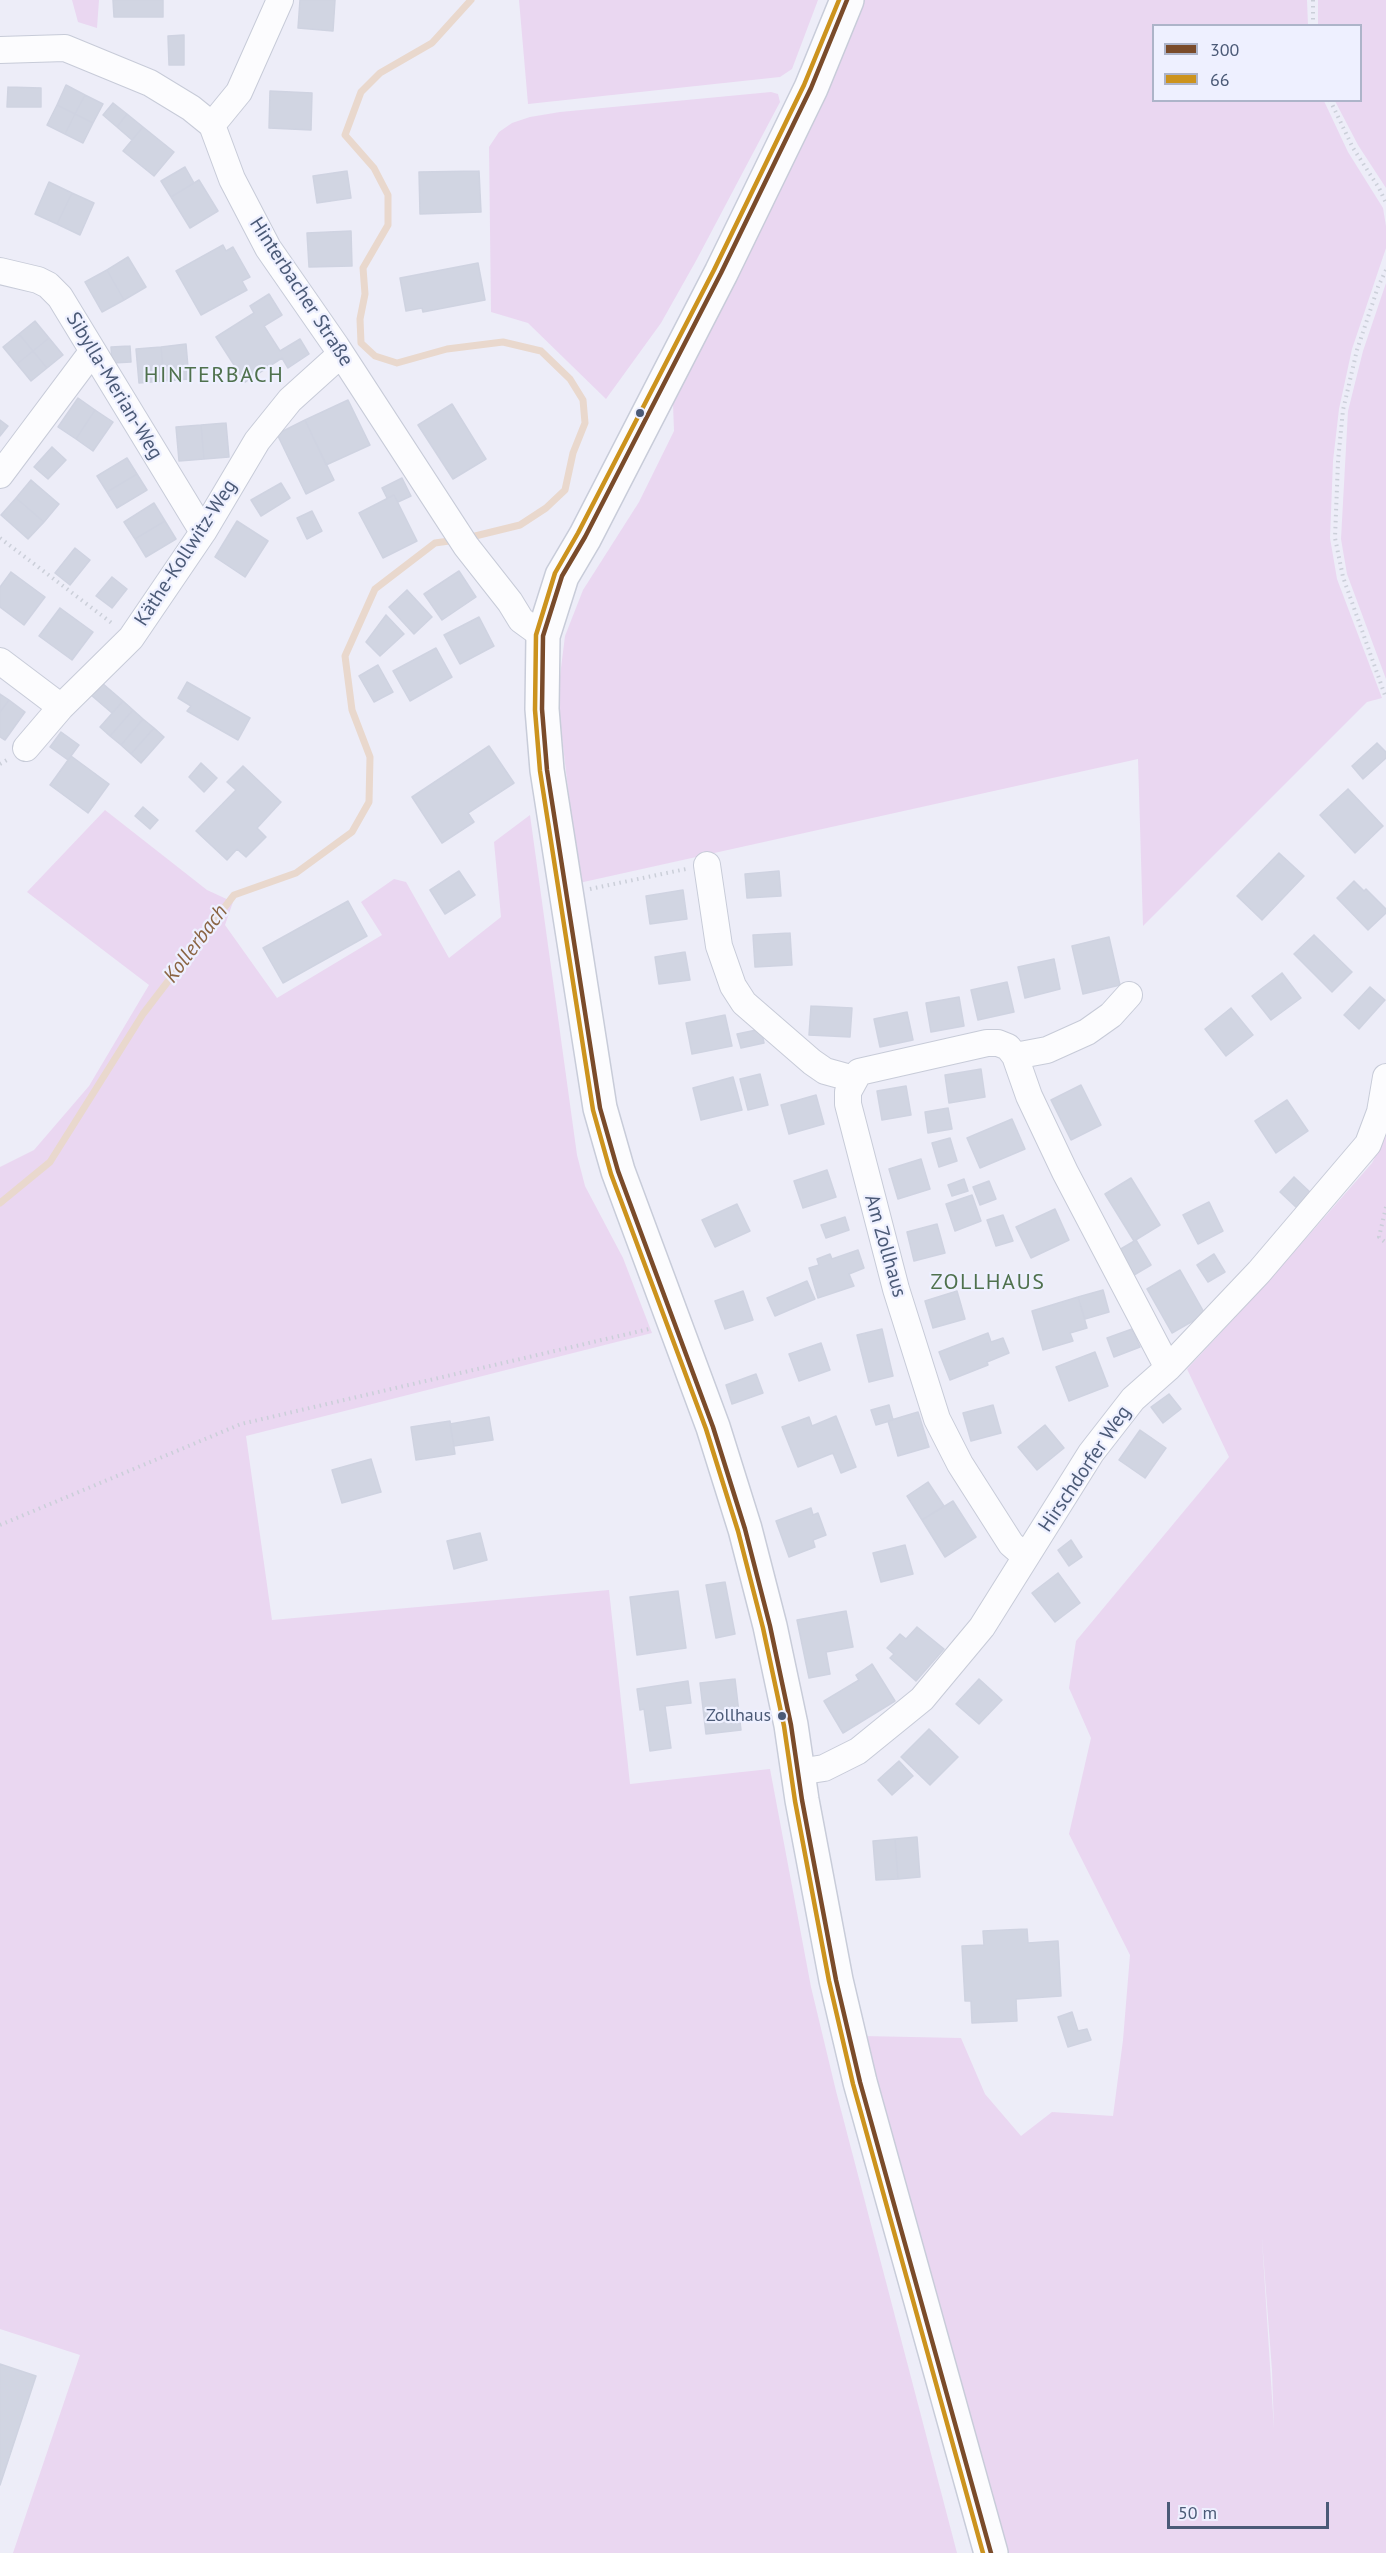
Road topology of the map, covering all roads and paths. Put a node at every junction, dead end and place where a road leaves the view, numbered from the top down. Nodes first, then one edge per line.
1 (280, 0) edge
2 (847, 0) edge
3 (1313, 0) edge
4 (1313, 24) edge
5 (0, 50) edge
6 (1331, 102) edge
7 (212, 125) junction
8 (1386, 203) edge
9 (1386, 270) edge
10 (0, 272) edge
11 (92, 352) junction
12 (341, 354) junction
13 (0, 475) edge
14 (203, 532) junction
15 (0, 538) edge
16 (543, 636) junction
17 (130, 638) junction
18 (0, 661) edge
19 (1386, 698) edge
20 (61, 707) junction
21 (26, 748) dead end
22 (707, 865) joint
23 (567, 894) junction
24 (1129, 995) dead end
25 (1015, 1056) junction
26 (1386, 1077) edge
27 (854, 1079) junction
28 (1386, 1207) edge
29 (1386, 1243) edge
30 (658, 1327) dead end
31 (1168, 1368) junction
32 (0, 1525) edge
33 (1026, 1557) junction
34 (798, 1773) junction
35 (991, 2553) edge

1 - 7 street
2 - 16 main road
3 - 4 path
5 - 7 street
6 - 8 path
7 - 12 street, Hinterbacher Straße
9 - 19 path
10 - 11 street, Sibylla-Merian-Weg
11 - 13 street
11 - 14 street, Sibylla-Merian-Weg
12 - 14 street, Käthe-Kollwitz-Weg
12 - 16 street, Hinterbacher Straße
14 - 17 street, Käthe-Kollwitz-Weg
15 - 17 path
16 - 23 main road
17 - 20 street, Käthe-Kollwitz-Weg
18 - 20 street
20 - 21 street, Käthe-Kollwitz-Weg
22 - 23 path
22 - 27 street
23 - 34 main road
24 - 25 street
25 - 27 street
25 - 31 street
26 - 31 street, Hirschdorfer Weg
27 - 33 street, Am Zollhaus
28 - 29 path
30 - 32 path
31 - 33 street, Hirschdorfer Weg
33 - 34 street, Hirschdorfer Weg
34 - 35 main road

